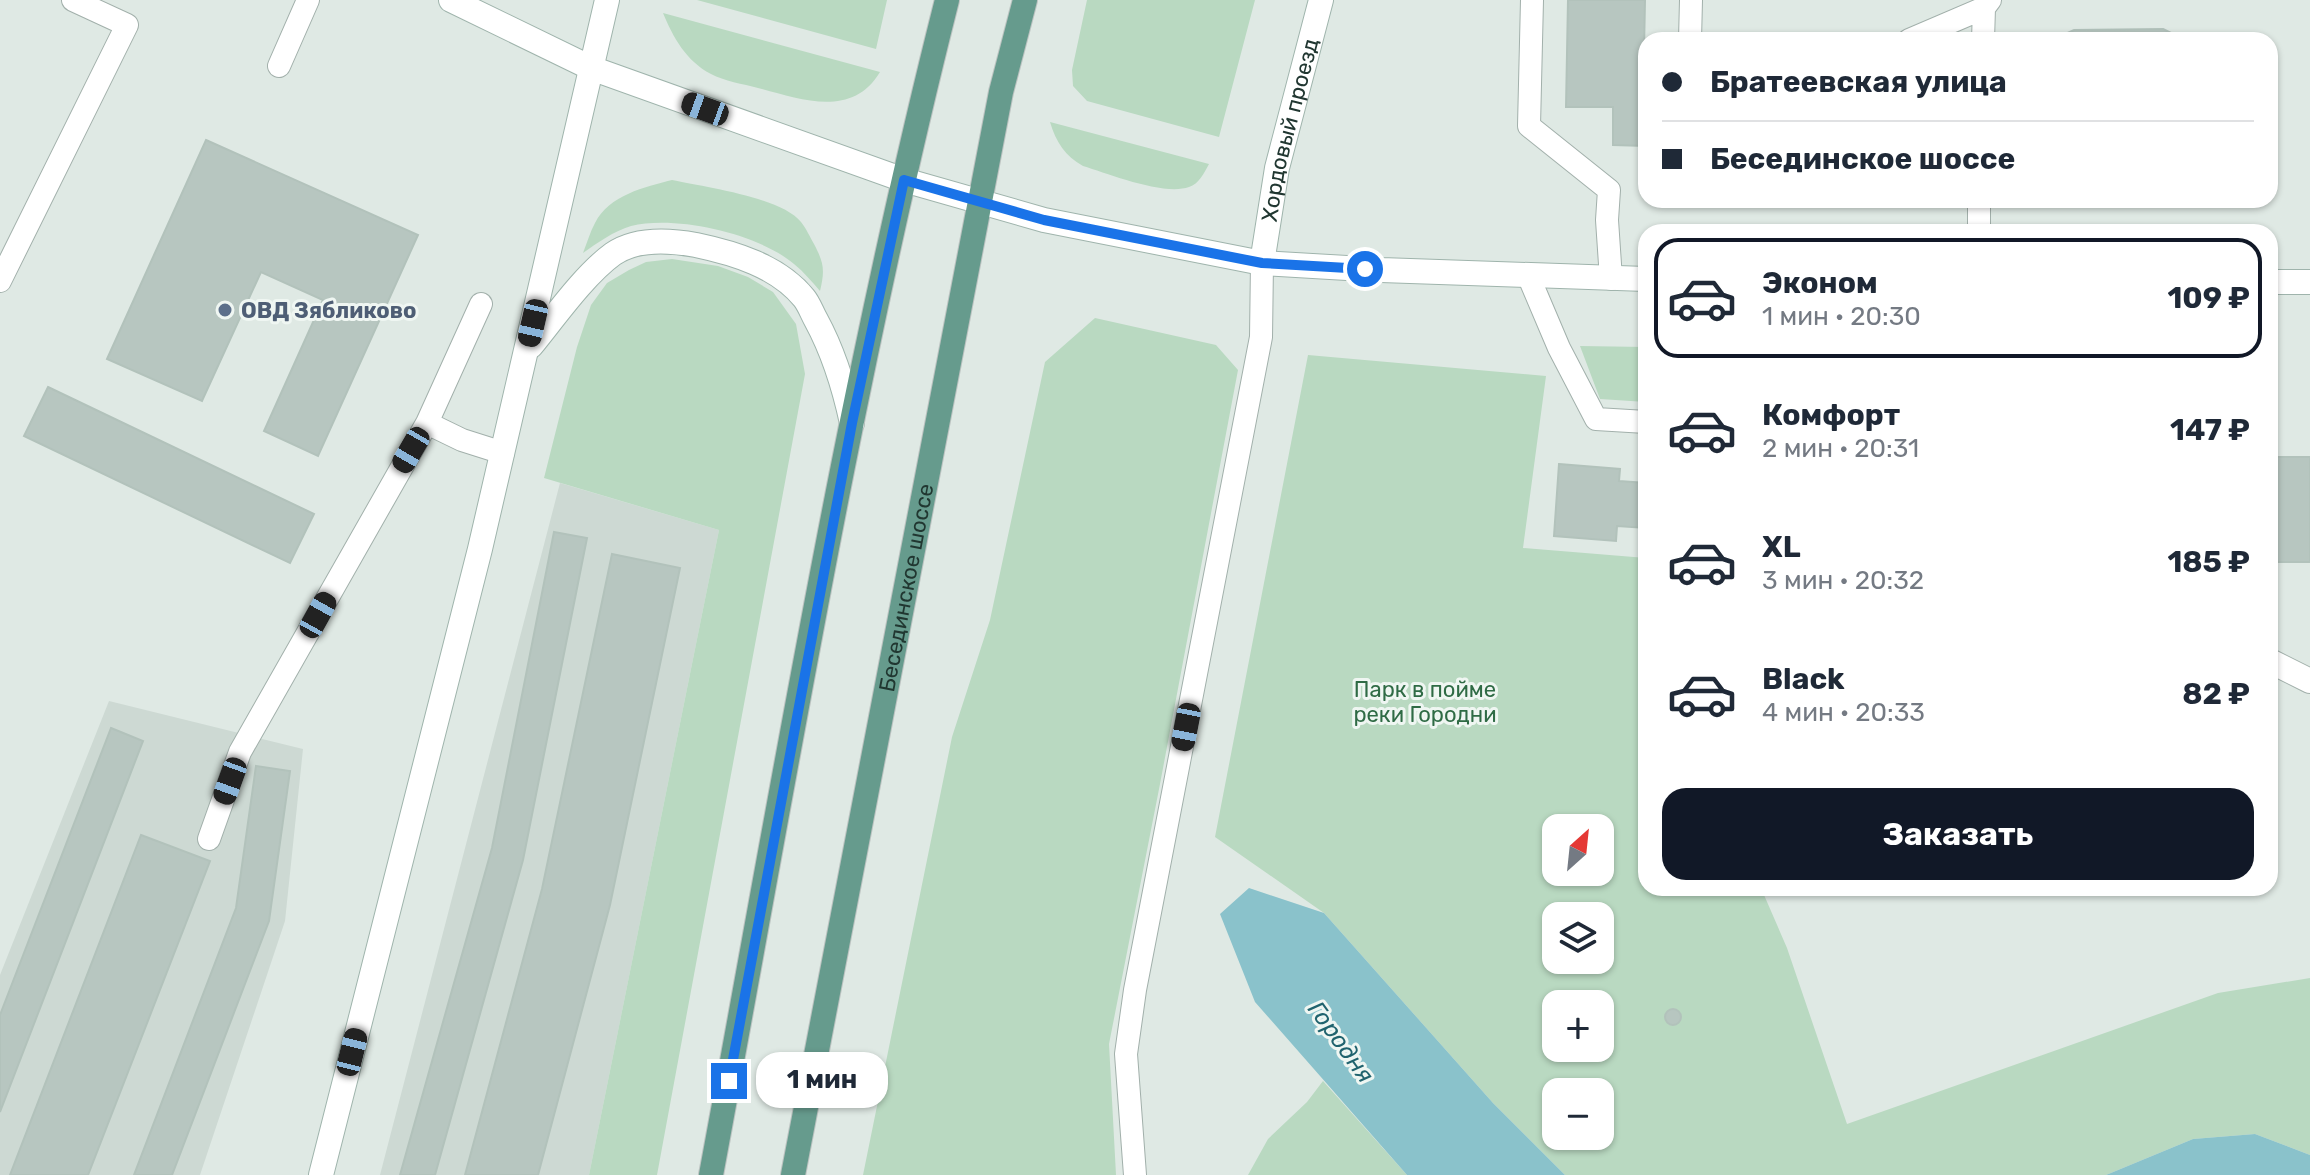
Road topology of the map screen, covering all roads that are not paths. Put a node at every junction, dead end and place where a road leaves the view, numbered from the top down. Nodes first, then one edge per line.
1 (73, 0) edge
2 (308, 0) edge
3 (451, 0) edge
4 (607, 0) edge
5 (947, 0) edge
6 (1025, 0) edge
7 (1305, 0) edge
8 (1321, 0) edge
9 (1532, 0) edge
10 (1691, 0) edge
11 (1987, 4) edge
12 (1690, 32) edge
13 (1926, 32) edge
14 (1984, 32) edge
15 (1311, 39) junction
16 (279, 66) dead end
17 (591, 68) junction
18 (904, 180) junction
19 (981, 202) junction
20 (1262, 263) junction
21 (1528, 275) junction
22 (1611, 279) junction
23 (1638, 279) edge
24 (0, 281) edge
25 (2278, 282) edge
26 (2310, 282) edge
27 (481, 304) dead end
28 (527, 350) junction
29 (1638, 422) edge
30 (427, 423) junction
31 (852, 423) junction
32 (503, 453) junction
33 (2278, 665) edge
34 (2310, 681) edge
35 (209, 839) dead end
36 (321, 1175) edge
37 (711, 1175) edge
38 (793, 1175) edge
39 (1135, 1175) edge

1 - 24 lane
2 - 16 lane
3 - 17 street
4 - 17 street
5 - 18 main road
6 - 19 main road, Бесединское шоссе
7 - 15 street
8 - 15 street, Хордовый проезд
9 - 22 lane
10 - 12 lane
11 - 13 lane
11 - 14 lane
15 - 20 street, Хордовый проезд
17 - 18 street
17 - 28 street
18 - 19 street
18 - 31 main road
19 - 20 street
19 - 38 main road, Бесединское шоссе
20 - 21 street
20 - 39 lane
21 - 22 street
21 - 29 lane
22 - 23 street
25 - 26 street
27 - 30 lane
28 - 31 street
28 - 32 street
30 - 32 lane
30 - 35 lane
31 - 37 main road
32 - 36 street
33 - 34 street

